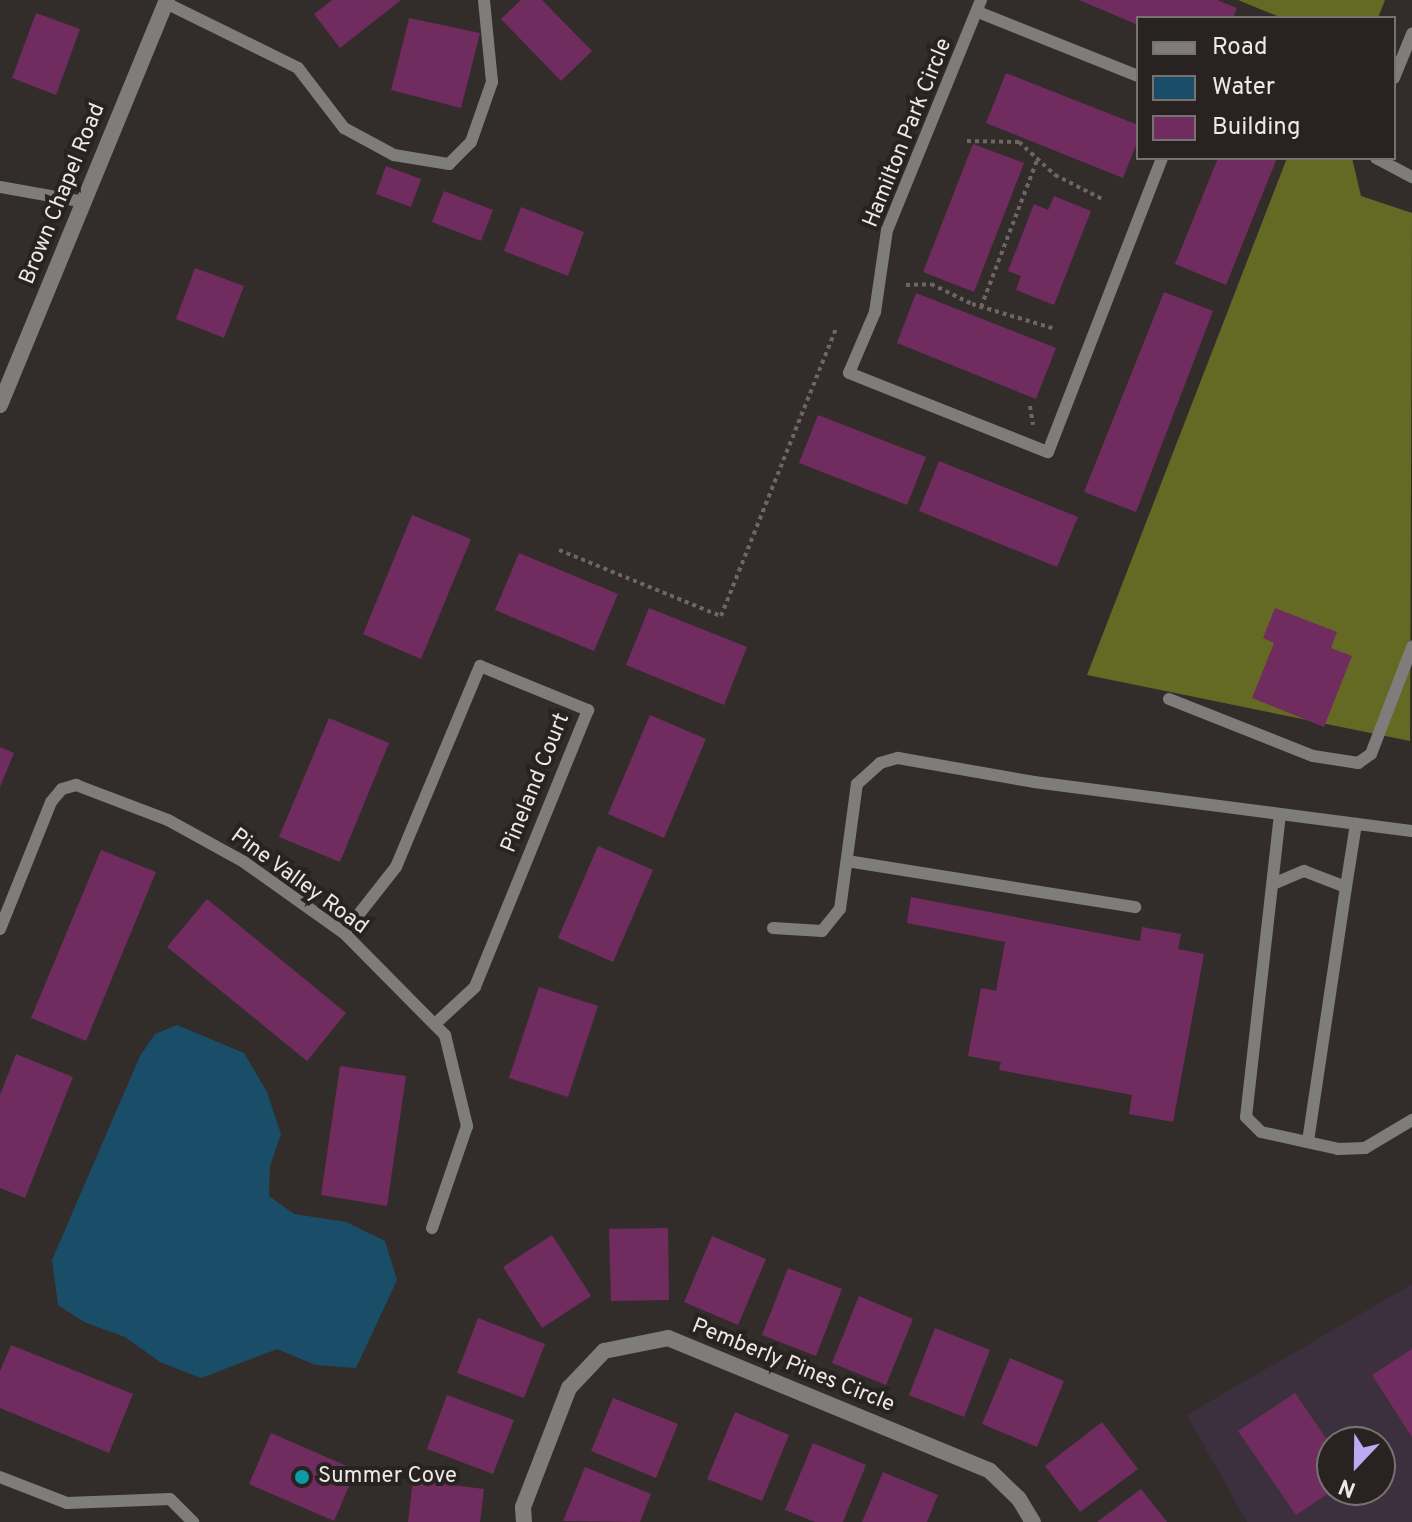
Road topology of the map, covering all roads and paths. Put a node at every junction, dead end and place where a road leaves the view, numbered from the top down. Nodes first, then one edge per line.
1 (484, 0) edge
2 (167, 2) edge
3 (980, 6) edge
4 (1412, 34) edge
5 (1396, 73) edge
6 (1136, 75) edge
7 (967, 141) dead end
8 (1038, 158) junction
9 (1161, 160) edge
10 (1380, 160) edge
11 (1412, 177) edge
12 (0, 187) edge
13 (1104, 200) dead end
14 (84, 202) junction
15 (906, 285) dead end
16 (981, 307) junction
17 (836, 328) dead end
18 (1052, 328) dead end
19 (0, 405) edge
20 (1030, 406) dead end
21 (1033, 425) dead end
22 (559, 550) dead end
23 (1412, 647) edge
24 (1169, 699) dead end
25 (1280, 814) junction
26 (1356, 824) junction
27 (1412, 831) edge
28 (847, 861) junction
29 (1273, 884) junction
30 (1346, 887) junction
31 (1135, 907) dead end
32 (773, 928) dead end
33 (0, 929) edge
34 (344, 933) junction
35 (435, 1024) junction
36 (1412, 1120) edge
37 (1308, 1142) junction
38 (432, 1228) dead end
39 (0, 1477) edge
40 (193, 1522) edge
41 (524, 1522) edge
42 (1033, 1522) edge

1 - 2 lane
2 - 14 street, Brown Chapel Road
3 - 6 lane
3 - 9 lane, Hamilton Park Circle
4 - 5 lane
7 - 8 path
8 - 13 path
8 - 16 path
10 - 11 lane
12 - 14 lane
14 - 19 street, Brown Chapel Road
15 - 16 path
16 - 18 path
17 - 22 path
20 - 21 path
23 - 24 lane
25 - 26 lane
25 - 28 lane
25 - 29 lane
26 - 27 lane
26 - 30 lane
28 - 31 lane
28 - 32 lane
29 - 30 lane
29 - 37 lane
30 - 37 lane
33 - 34 lane, Pine Valley Road
34 - 35 lane, Pine Valley Road
34 - 35 lane, Pineland Court
35 - 38 lane, Pine Valley Road
36 - 37 lane
39 - 40 lane
41 - 42 street, Pemberly Pines Circle

